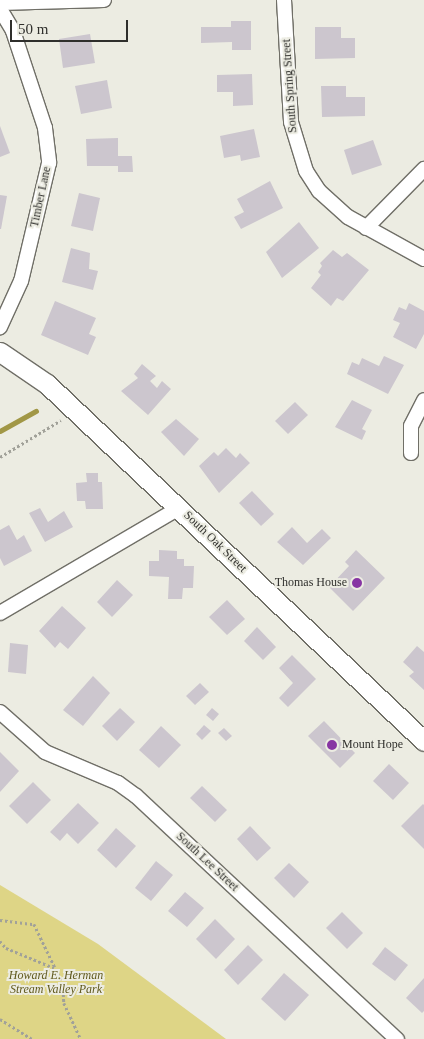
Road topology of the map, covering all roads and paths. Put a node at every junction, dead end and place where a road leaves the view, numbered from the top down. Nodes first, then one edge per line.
1 (104, 0) edge
2 (284, 0) edge
3 (0, 3) edge
4 (0, 9) edge
5 (424, 169) edge
6 (366, 228) junction
7 (424, 259) edge
8 (0, 327) edge
9 (0, 352) edge
10 (424, 400) edge
11 (66, 411) junction
12 (411, 453) dead end
13 (0, 456) edge
14 (179, 508) junction
15 (0, 613) edge
16 (0, 712) edge
17 (424, 741) edge
18 (0, 920) edge
19 (0, 941) edge
20 (56, 969) junction
21 (0, 1019) edge
22 (32, 1039) edge
23 (82, 1039) edge
24 (396, 1039) edge

1 - 3 street
2 - 6 street, South Spring Street
4 - 8 street, Timber Lane
5 - 6 street
6 - 7 street, South Spring Street
9 - 11 street, South Oak Street
10 - 12 street
11 - 13 path
11 - 14 street, South Oak Street
14 - 15 street
14 - 17 street, South Oak Street
16 - 24 street, South Lee Street
18 - 20 path
19 - 20 path
20 - 23 path
21 - 22 path

